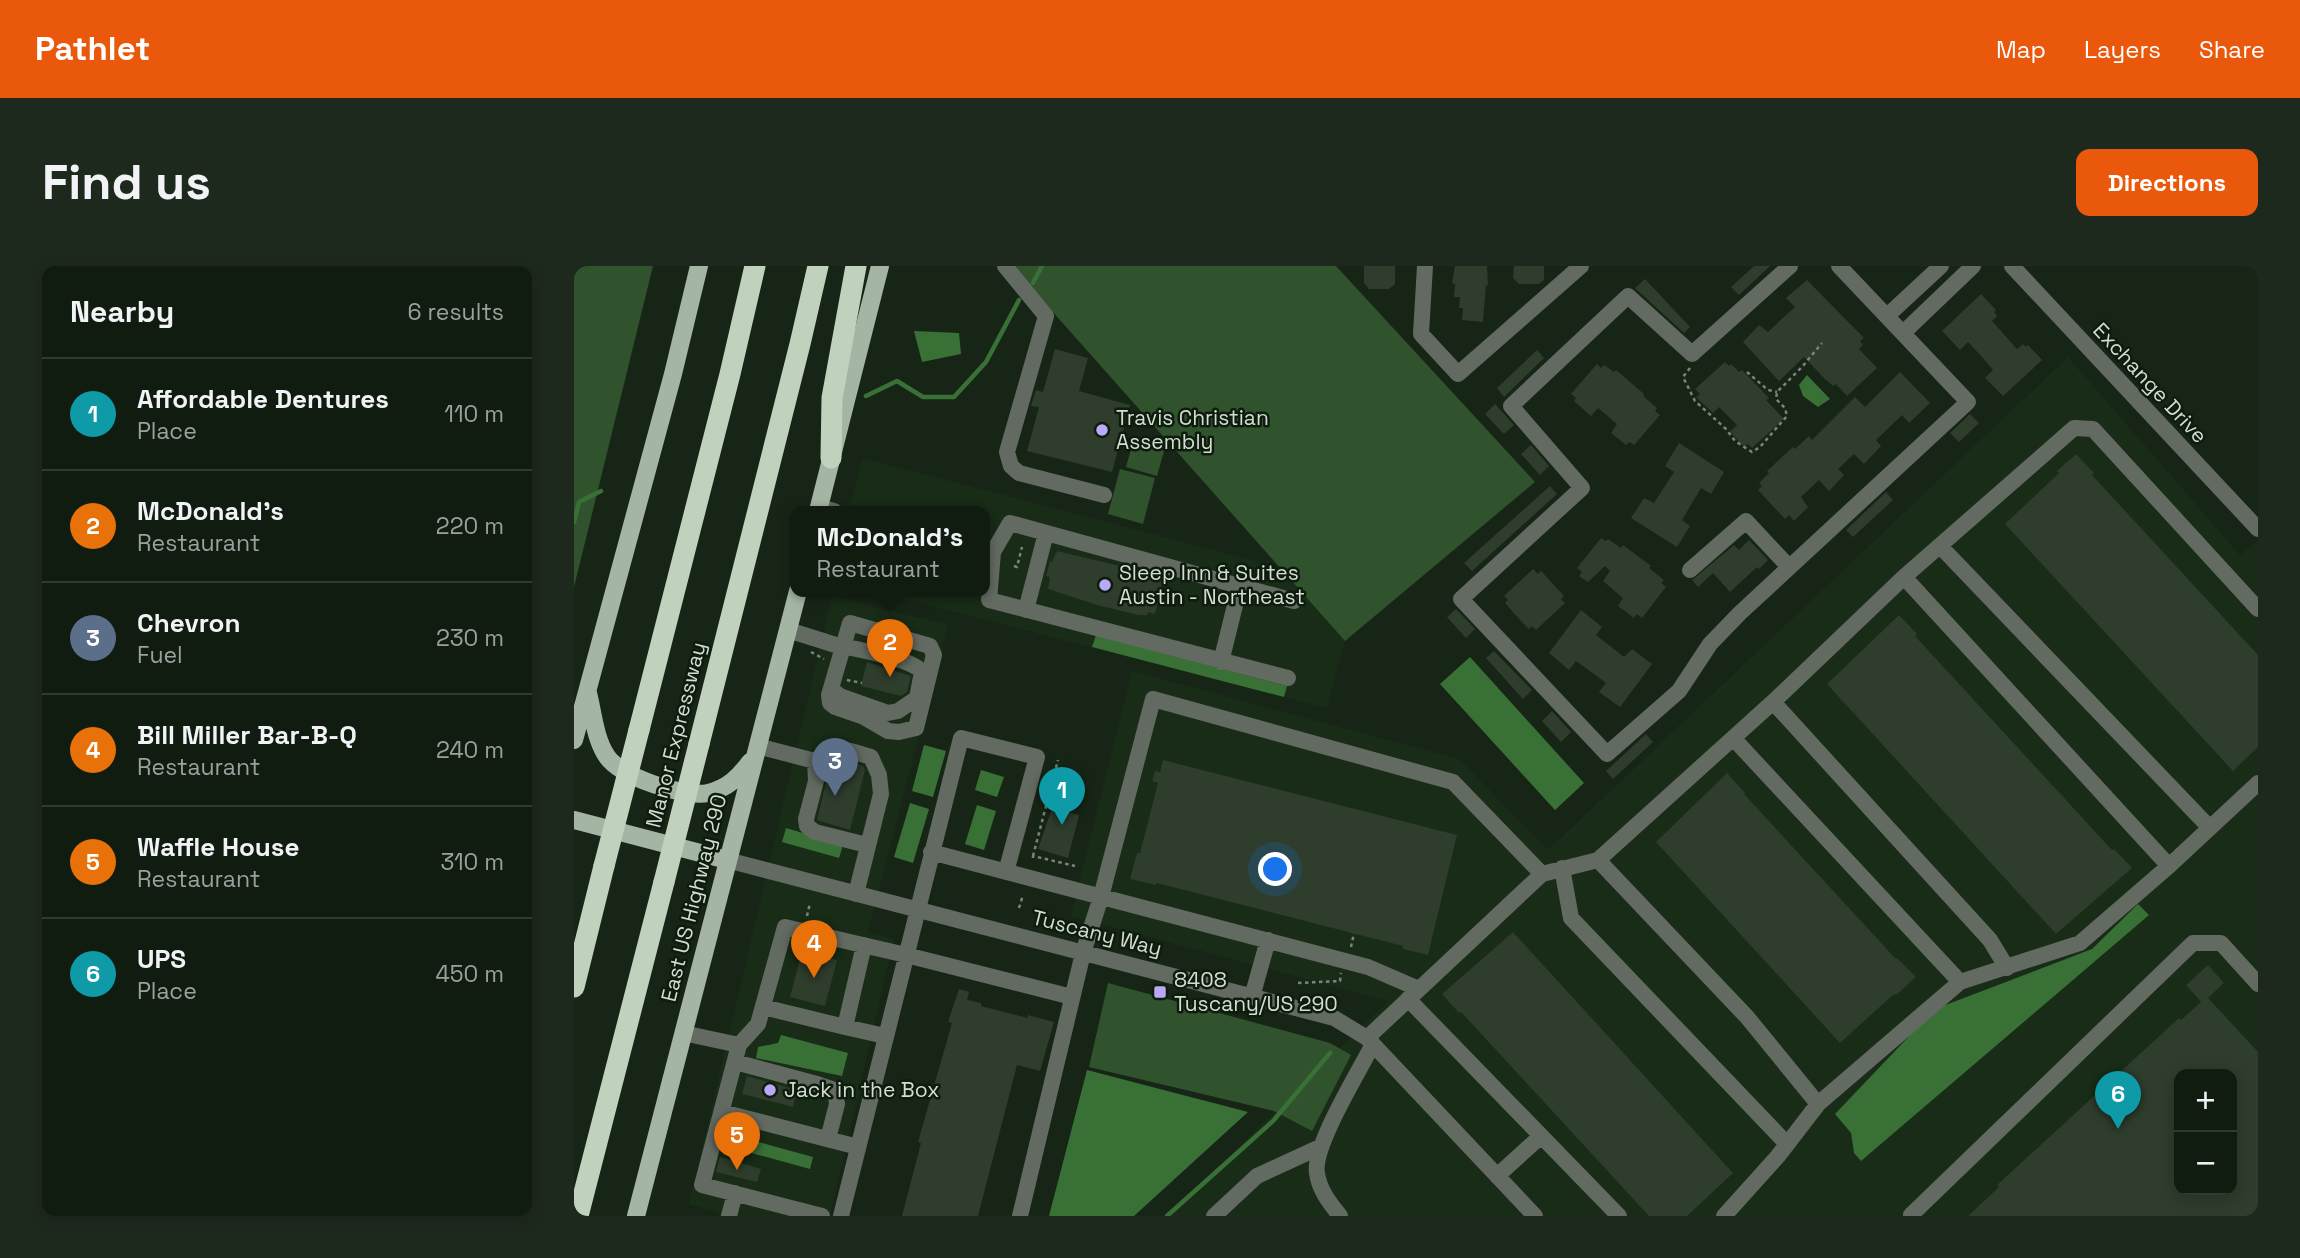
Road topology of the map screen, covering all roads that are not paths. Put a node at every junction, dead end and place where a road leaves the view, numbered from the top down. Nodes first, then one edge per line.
1 (699, 266) edge
2 (755, 266) edge
3 (818, 266) edge
4 (856, 266) edge
5 (880, 266) edge
6 (1004, 266) edge
7 (1425, 266) edge
8 (1581, 266) edge
9 (1790, 266) edge
10 (1839, 266) edge
11 (1941, 266) edge
12 (1973, 266) edge
13 (2012, 266) edge
14 (1887, 316) junction
15 (1903, 333) junction
16 (831, 458) junction
17 (1104, 495) dead end
18 (824, 506) edge
19 (2258, 529) edge
20 (1046, 533) junction
21 (1940, 546) junction
22 (990, 549) edge
23 (1789, 567) junction
24 (1690, 570) dead end
25 (1904, 577) junction
26 (1240, 585) junction
27 (796, 597) edge
28 (989, 597) edge
29 (1294, 601) dead end
30 (1026, 610) junction
31 (2258, 610) edge
32 (788, 630) junction
33 (842, 647) junction
34 (1220, 662) junction
35 (1288, 678) dead end
36 (588, 690) junction
37 (830, 692) junction
38 (1773, 702) junction
39 (1733, 738) junction
40 (574, 740) edge
41 (756, 751) junction
42 (815, 761) junction
43 (2258, 783) edge
44 (574, 820) edge
45 (2210, 828) junction
46 (867, 845) junction
47 (931, 852) junction
48 (727, 860) junction
49 (1598, 860) junction
50 (2169, 866) junction
51 (1562, 869) junction
52 (1006, 872) junction
53 (1542, 874) junction
54 (856, 894) junction
55 (1101, 897) junction
56 (916, 910) junction
57 (1268, 940) junction
58 (864, 946) junction
59 (1083, 953) junction
60 (906, 955) junction
61 (2007, 968) junction
62 (1960, 982) junction
63 (2258, 985) edge
64 (574, 987) edge
65 (1414, 994) junction
66 (1072, 997) junction
67 (1252, 997) junction
68 (763, 1007) junction
69 (845, 1027) junction
70 (683, 1033) junction
71 (885, 1036) junction
72 (1370, 1041) junction
73 (739, 1045) junction
74 (735, 1062) junction
75 (1818, 1104) junction
76 (722, 1112) junction
77 (1541, 1136) junction
78 (828, 1139) junction
79 (1787, 1144) junction
80 (858, 1147) junction
81 (1320, 1147) junction
82 (1497, 1176) junction
83 (735, 1193) junction
84 (578, 1216) edge
85 (636, 1216) edge
86 (729, 1216) edge
87 (822, 1216) edge
88 (841, 1216) edge
89 (1020, 1216) edge
90 (1214, 1216) edge
91 (1340, 1216) edge
92 (1535, 1216) edge
93 (1619, 1216) edge
94 (1724, 1216) edge
95 (1912, 1216) edge

1 - 36 main road
2 - 64 highway, Manor Expressway, bridge
3 - 84 highway, Manor Expressway, bridge
4 - 16 highway
5 - 16 main road
6 - 17 street
7 - 8 street
9 - 23 street
10 - 14 street
11 - 14 street
12 - 15 street
13 - 19 street, Exchange Drive
14 - 15 street
15 - 23 street
16 - 18 main road
20 - 22 street
20 - 26 street
20 - 30 street
21 - 25 street
21 - 31 street
21 - 45 street
23 - 24 street
25 - 38 street
25 - 50 street
26 - 29 street
26 - 34 street
27 - 32 main road, East US Highway 290
28 - 30 street
30 - 34 street
32 - 33 street
32 - 41 main road, East US Highway 290
33 - 37 street
33 - 37 street
33 - 37 street
34 - 35 street
36 - 40 main road
36 - 41 main road
38 - 39 street
38 - 61 street
39 - 49 street
39 - 62 street
41 - 42 street
41 - 48 main road, East US Highway 290
42 - 46 street
42 - 46 street
43 - 45 street
44 - 48 main road, Tuscany Way
45 - 50 street
46 - 54 street
47 - 52 street
47 - 52 street
47 - 56 street
48 - 54 street, Tuscany Way
48 - 70 main road, East US Highway 290
49 - 51 street
49 - 75 street
50 - 61 street
51 - 53 street
51 - 79 street
52 - 55 street
53 - 55 street
53 - 65 street
54 - 56 street, Tuscany Way
55 - 57 street
55 - 59 street
56 - 59 street, Tuscany Way
56 - 60 street
57 - 65 street
57 - 67 street
58 - 60 street
58 - 68 street
58 - 69 street
59 - 66 street
59 - 67 street, Tuscany Way
60 - 66 street
60 - 71 street
61 - 62 street
62 - 75 street
63 - 95 street
65 - 72 street
65 - 77 street
66 - 89 street
67 - 72 street, Tuscany Way
68 - 69 street
68 - 73 street
69 - 71 street
70 - 73 street
70 - 85 main road, East US Highway 290
71 - 80 street
72 - 81 street
72 - 82 street, Tuscany Way
73 - 74 street
74 - 76 street
74 - 78 street
75 - 79 street
76 - 78 street
76 - 83 street
77 - 82 street
77 - 93 street
78 - 80 street
79 - 94 street
80 - 88 street
81 - 90 street
81 - 91 street
82 - 92 street, Tuscany Way
83 - 86 street
83 - 87 street

